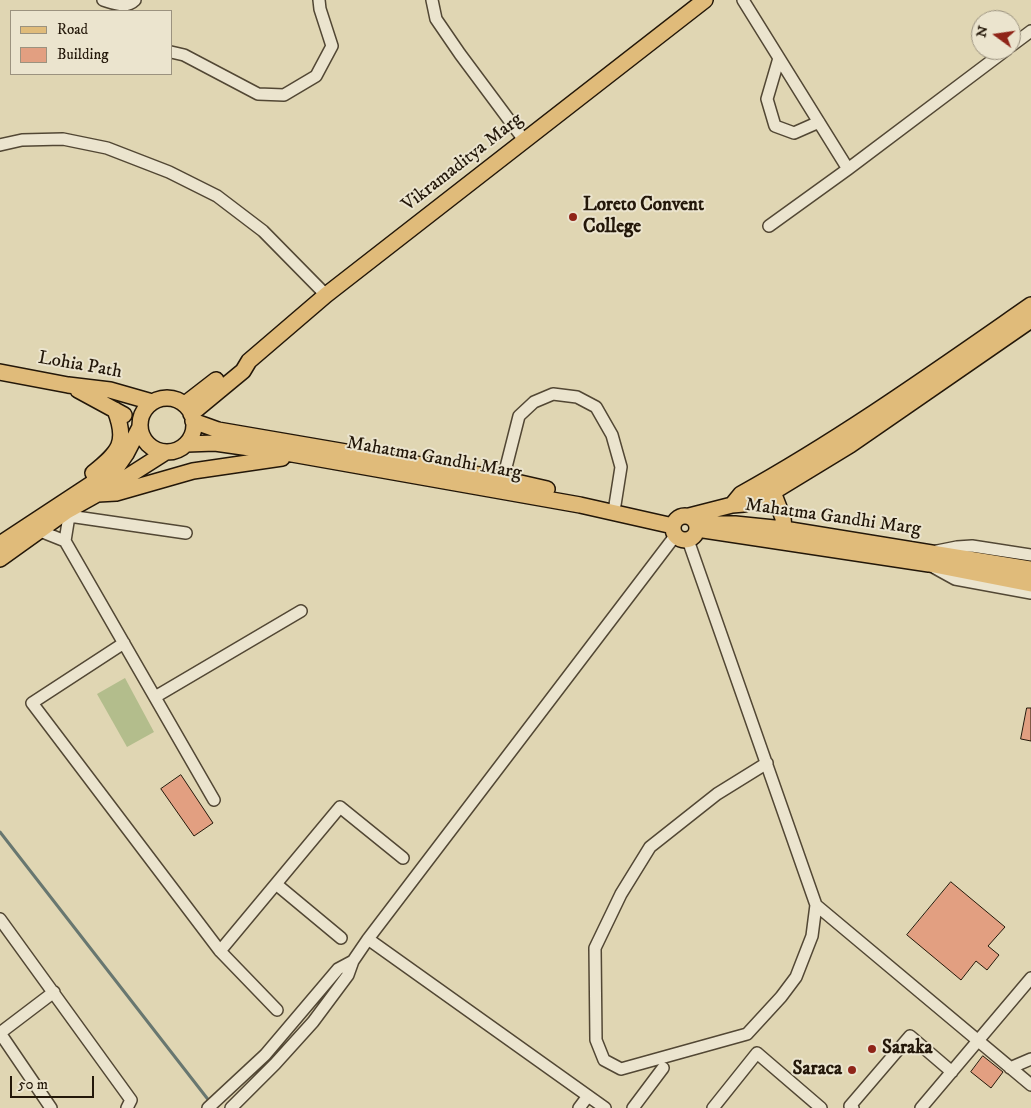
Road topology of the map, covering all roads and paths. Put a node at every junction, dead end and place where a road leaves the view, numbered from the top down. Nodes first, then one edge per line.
1 (103, 0) edge
2 (319, 0) edge
3 (432, 0) edge
4 (705, 0) edge
5 (743, 0) edge
6 (134, 5) edge
7 (172, 52) edge
8 (779, 58) junction
9 (993, 60) edge
10 (819, 122) junction
11 (524, 140) junction
12 (0, 145) edge
13 (848, 169) junction
14 (769, 226) dead end
15 (326, 295) junction
16 (1031, 305) edge
17 (1031, 320) edge
18 (978, 349) junction
19 (0, 372) edge
20 (68, 385) junction
21 (152, 402) junction
22 (115, 410) junction
23 (190, 413) junction
24 (140, 425) junction
25 (187, 444) junction
26 (166, 452) junction
27 (292, 454) junction
28 (503, 479) junction
29 (773, 492) junction
30 (98, 494) junction
31 (614, 505) junction
32 (732, 505) junction
33 (68, 513) junction
34 (41, 523) junction
35 (685, 527) junction
36 (784, 530) junction
37 (186, 533) dead end
38 (65, 541) junction
39 (0, 544) edge
40 (1031, 555) edge
41 (931, 558) junction
42 (0, 559) edge
43 (959, 563) junction
44 (1031, 569) edge
45 (1031, 584) edge
46 (1031, 593) edge
47 (302, 611) dead end
48 (124, 643) junction
49 (155, 697) junction
50 (767, 763) junction
51 (214, 800) dead end
52 (403, 858) dead end
53 (276, 884) junction
54 (816, 905) junction
55 (0, 919) edge
56 (341, 938) dead end
57 (368, 939) junction
58 (220, 951) junction
59 (352, 961) junction
60 (1031, 978) edge
61 (54, 992) junction
62 (278, 1010) dead end
63 (0, 1033) edge
64 (978, 1041) junction
65 (265, 1055) junction
66 (1031, 1059) edge
67 (275, 1064) junction
68 (663, 1068) dead end
69 (1010, 1068) junction
70 (952, 1072) junction
71 (1031, 1085) edge
72 (588, 1096) junction
73 (218, 1104) edge
74 (602, 1107) edge
75 (51, 1108) edge
76 (127, 1108) edge
77 (231, 1108) edge
78 (580, 1108) edge
79 (633, 1108) edge
80 (713, 1108) edge
81 (820, 1108) edge
82 (853, 1108) edge
83 (921, 1108) edge

1 - 6 street
2 - 7 street
3 - 11 street
4 - 11 main road, Vikramaditya Marg
5 - 8 street
8 - 10 street
8 - 10 street
9 - 13 street
10 - 13 street
11 - 15 main road, Vikramaditya Marg
12 - 15 street
13 - 14 street
15 - 23 main road, Vikramaditya Marg
16 - 18 main road
17 - 18 main road
18 - 29 main road
18 - 32 main road
19 - 20 main road, Lohia Path
20 - 21 main road, Lohia Path
20 - 22 main road
21 - 23 main road
21 - 24 main road
22 - 24 main road
22 - 34 main road
23 - 25 main road
23 - 28 main road, Mahatma Gandhi Marg
24 - 26 main road
24 - 34 main road
25 - 26 main road
25 - 27 main road, Mahatma Gandhi Marg
26 - 30 main road
27 - 30 main road
27 - 35 main road, Mahatma Gandhi Marg
28 - 31 main road, Mahatma Gandhi Marg
28 - 31 street
29 - 32 main road
29 - 36 main road
30 - 33 main road
31 - 35 main road, Mahatma Gandhi Marg
32 - 35 main road
33 - 34 main road
33 - 37 street
33 - 38 street
34 - 38 street
34 - 39 main road
34 - 42 main road
35 - 36 main road, Mahatma Gandhi Marg
35 - 41 main road, Mahatma Gandhi Marg
35 - 50 street
35 - 57 street
36 - 41 main road, Mahatma Gandhi Marg
38 - 48 street
40 - 41 street
41 - 43 main road
41 - 46 street
43 - 44 main road
43 - 45 main road
47 - 49 street
48 - 49 street
48 - 58 street
49 - 51 street
50 - 54 street
50 - 54 street
52 - 53 street
53 - 56 street
53 - 58 street
54 - 64 street
55 - 61 street
57 - 59 street
57 - 72 street
58 - 62 street
59 - 65 street
59 - 67 street
60 - 64 street
61 - 63 street
61 - 76 street
63 - 75 street
64 - 69 street
64 - 70 street
65 - 67 street
65 - 73 street
66 - 69 street
67 - 77 street
68 - 79 street
69 - 71 street
70 - 82 street
70 - 83 street
72 - 74 street
72 - 78 street
80 - 81 street

